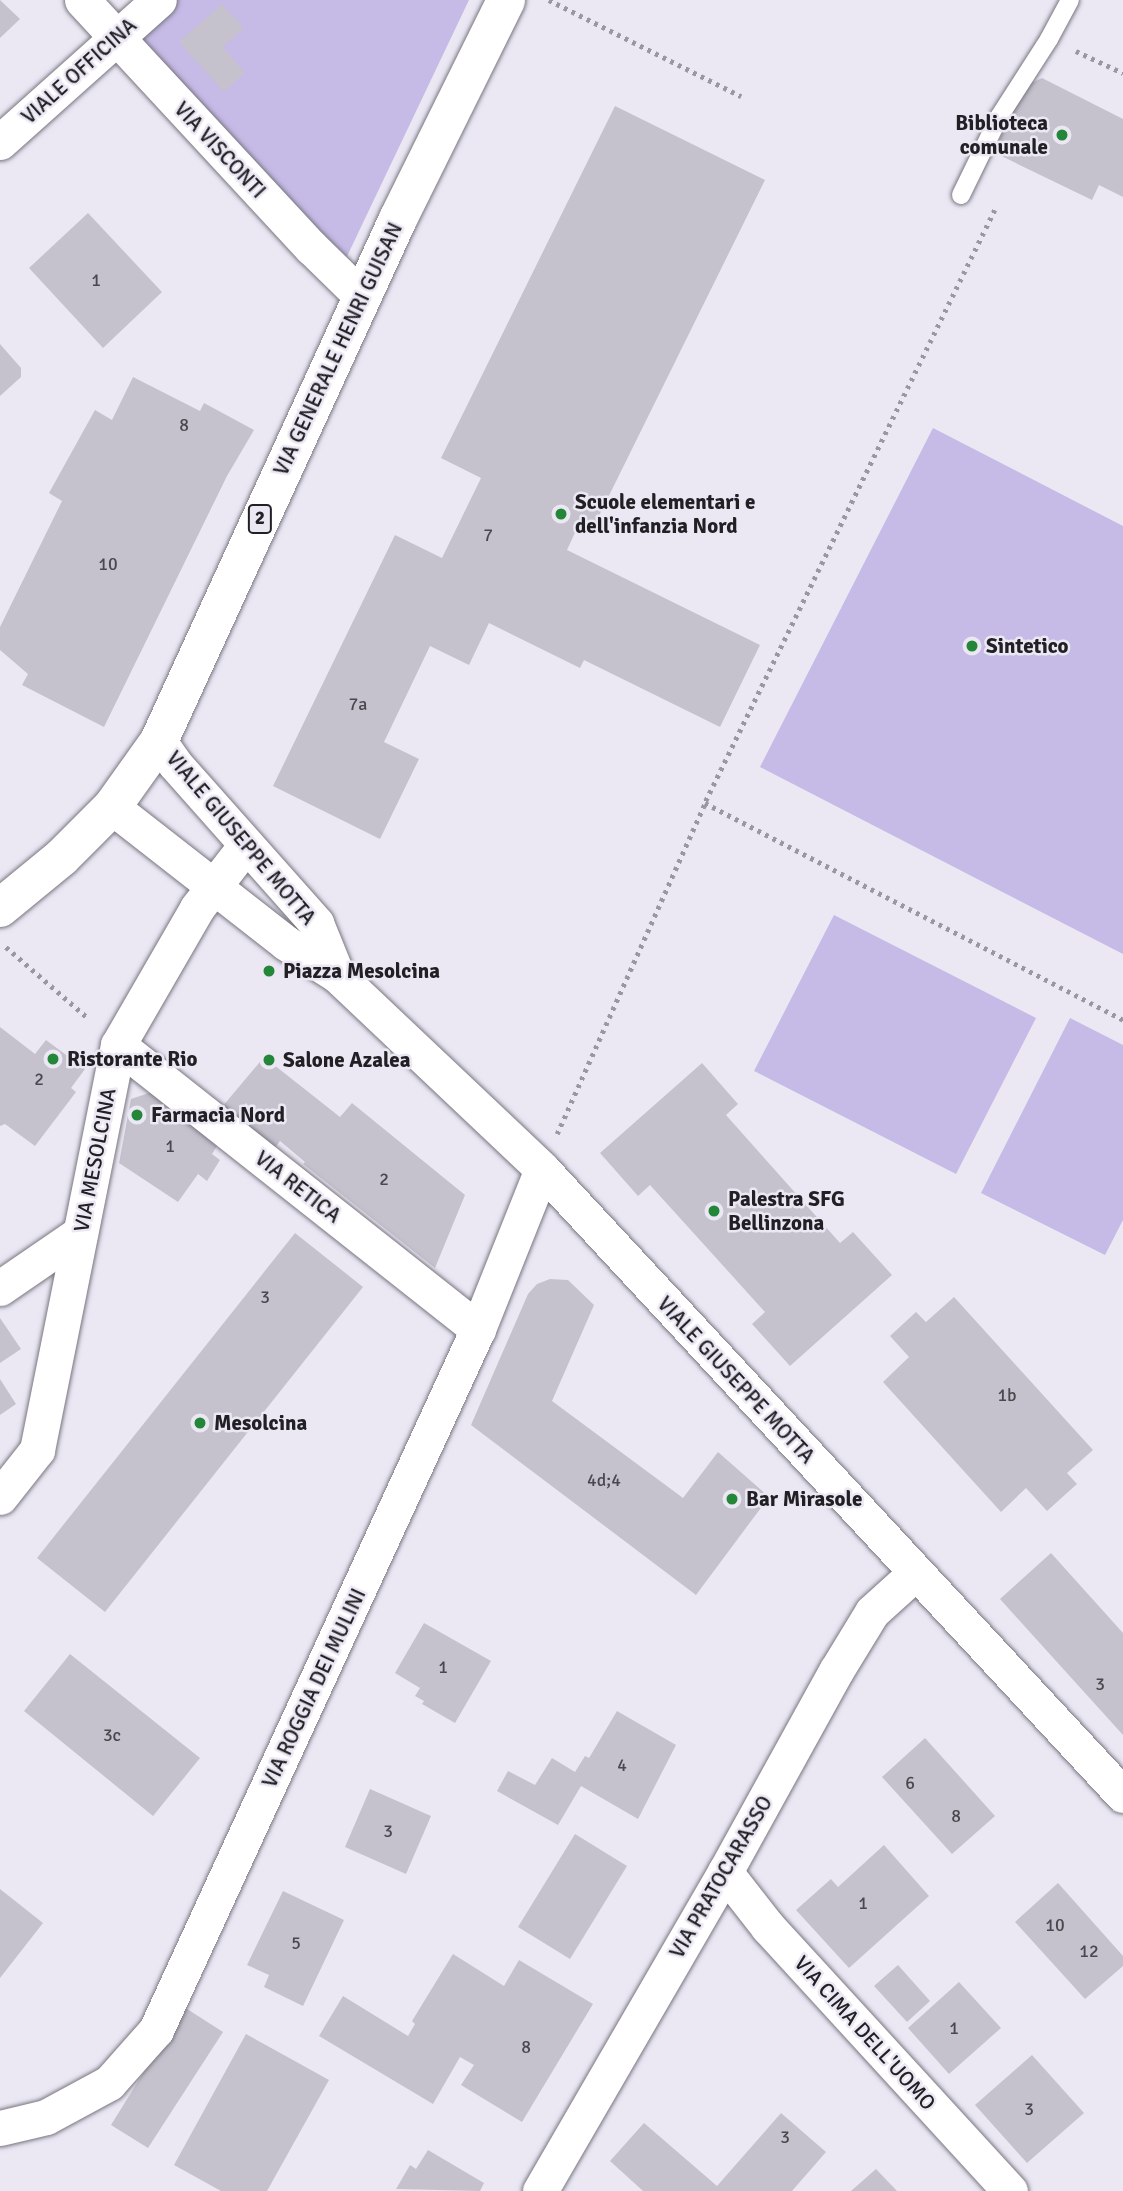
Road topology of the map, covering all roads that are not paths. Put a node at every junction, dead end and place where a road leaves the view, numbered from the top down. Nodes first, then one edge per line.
1 (82, 0) edge
2 (159, 0) edge
3 (506, 0) edge
4 (1070, 0) edge
5 (116, 38) junction
6 (0, 142) edge
7 (961, 195) dead end
8 (362, 297) junction
9 (159, 741) junction
10 (112, 807) junction
11 (246, 845) junction
12 (211, 886) junction
13 (0, 908) edge
14 (337, 975) junction
15 (118, 1045) junction
16 (542, 1169) junction
17 (80, 1233) junction
18 (0, 1288) edge
19 (478, 1329) junction
20 (0, 1497) edge
21 (914, 1574) junction
22 (1123, 1795) edge
23 (724, 1872) junction
24 (0, 2129) edge
25 (540, 2191) edge
26 (1010, 2191) edge

1 - 5 street, VIA VISCONTI
2 - 5 street, VIALE OFFICINA
3 - 8 main road, VIA GENERALE HENRI GUISAN / 2
4 - 7 lane
5 - 6 street, VIALE OFFICINA
5 - 8 street, VIA VISCONTI
8 - 9 main road, VIA GENERALE HENRI GUISAN / 2
9 - 10 main road, VIA GENERALE HENRI GUISAN / 2
9 - 11 street, VIALE GIUSEPPE MOTTA
10 - 12 street, VIALE GIUSEPPE MOTTA
10 - 13 main road, 2
11 - 12 street, VIA MESOLCINA
11 - 14 street, VIALE GIUSEPPE MOTTA
12 - 14 street, VIALE GIUSEPPE MOTTA
12 - 15 street, VIA MESOLCINA
14 - 16 street, VIALE GIUSEPPE MOTTA
15 - 17 street, VIA MESOLCINA
15 - 19 street, VIA RETICA
16 - 19 street, VIA ROGGIA DEI MULINI
16 - 21 street, VIALE GIUSEPPE MOTTA
17 - 18 street
17 - 20 street, VIA MESOLCINA
19 - 24 street, VIA ROGGIA DEI MULINI
21 - 22 street, VIALE GIUSEPPE MOTTA
21 - 23 street, VIA PRATOCARASSO
23 - 25 street, VIA PRATOCARASSO
23 - 26 street, VIA CIMA DELL'UOMO

